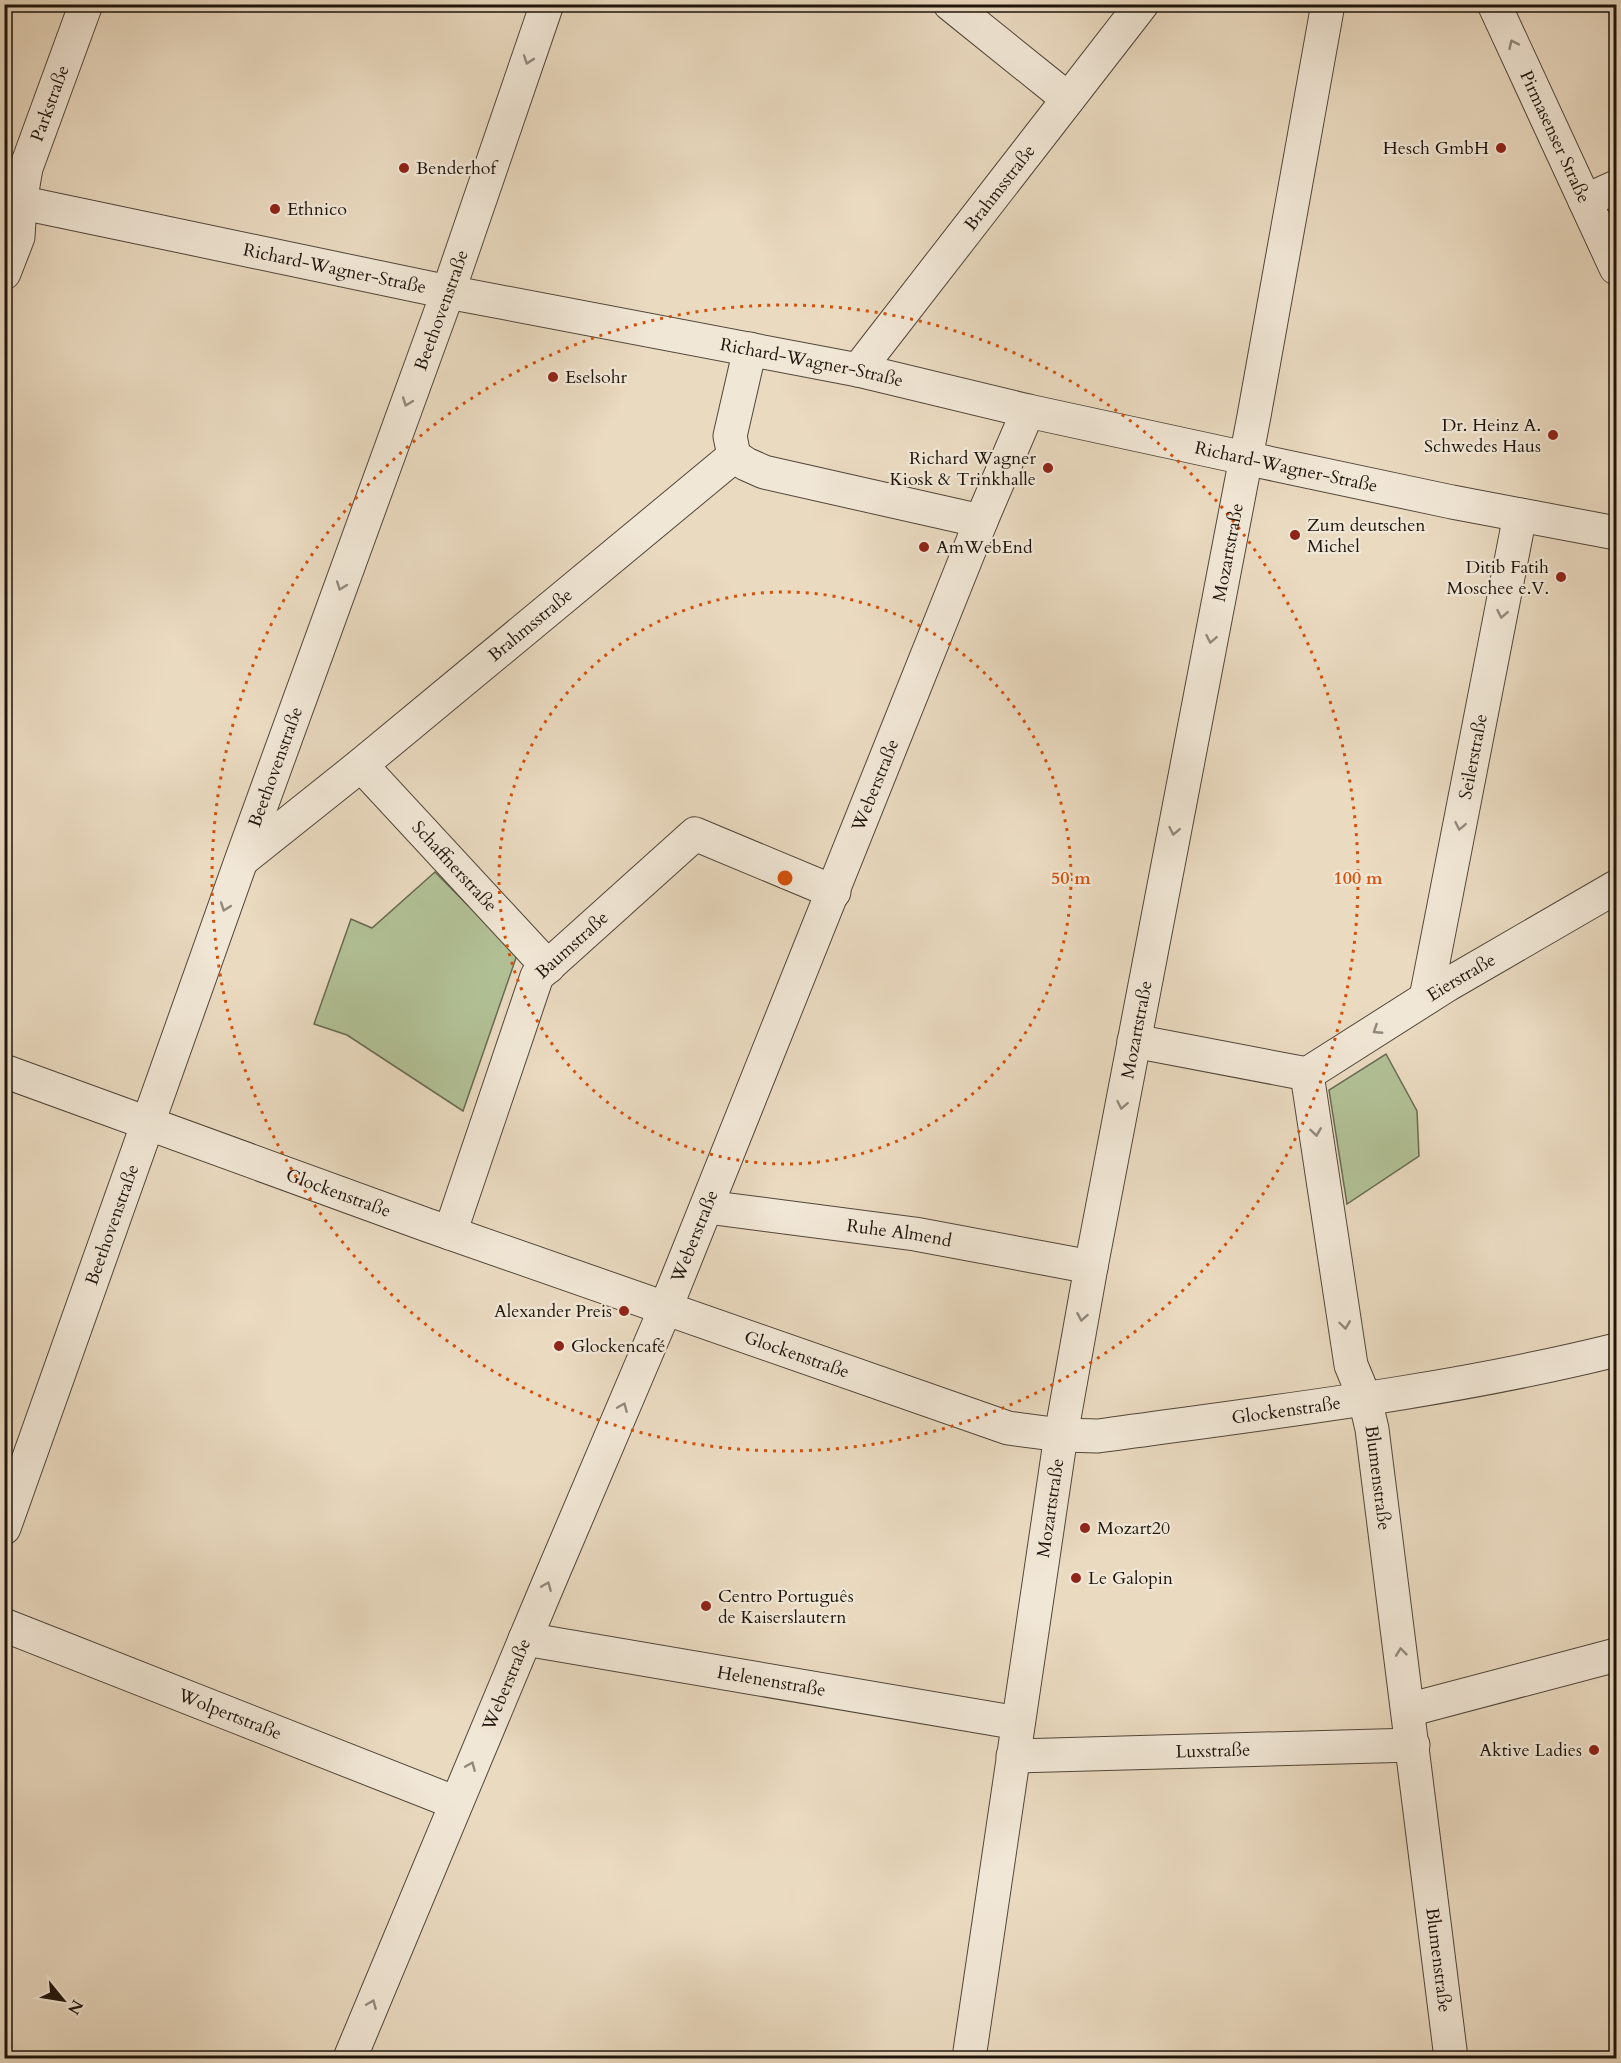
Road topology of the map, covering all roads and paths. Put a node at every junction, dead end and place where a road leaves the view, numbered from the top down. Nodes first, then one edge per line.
1 (87, 4) edge
2 (547, 4) edge
3 (950, 4) edge
4 (1142, 4) edge
5 (1328, 4) edge
6 (1494, 4) edge
7 (1068, 99) junction
8 (1617, 187) edge
9 (12, 201) edge
10 (1585, 201) junction
11 (1617, 268) edge
12 (4, 273) edge
13 (448, 292) junction
14 (750, 349) junction
15 (858, 370) junction
16 (1028, 411) junction
17 (734, 456) junction
18 (1245, 458) junction
19 (1520, 515) junction
20 (981, 520) junction
21 (1617, 533) edge
22 (361, 765) junction
23 (241, 861) junction
24 (1617, 887) edge
25 (834, 892) junction
26 (548, 967) junction
27 (1426, 998) junction
28 (1134, 1041) junction
29 (4, 1071) edge
30 (1307, 1074) junction
31 (148, 1122) junction
32 (707, 1207) junction
33 (450, 1233) junction
34 (1090, 1267) junction
35 (666, 1307) junction
36 (1617, 1350) edge
37 (1365, 1400) junction
38 (1061, 1435) junction
39 (6, 1518) edge
40 (4, 1625) edge
41 (525, 1639) junction
42 (1617, 1655) edge
43 (1408, 1710) junction
44 (1018, 1723) junction
45 (1413, 1745) junction
46 (1014, 1756) junction
47 (456, 1803) junction
48 (350, 2058) edge
49 (969, 2058) edge
50 (1451, 2058) edge

1 - 9 street, Parkstraße
2 -> 13 street, Beethovenstraße
3 - 7 street
4 - 7 street, Brahmsstraße
5 - 18 street, Mozartstraße
10 -> 6 street, Pirmasenser Straße
7 - 15 street, Brahmsstraße
8 - 10 street
9 - 12 street, Parkstraße
9 - 13 street, Richard-Wagner-Straße
10 - 11 street, Pirmasenser Straße
13 - 14 street, Richard-Wagner-Straße
13 -> 23 street, Beethovenstraße
14 - 15 street, Richard-Wagner-Straße
14 - 17 street
15 - 16 street, Richard-Wagner-Straße
16 - 18 street, Richard-Wagner-Straße
16 - 20 street, Weberstraße
17 - 20 street
17 - 22 street, Brahmsstraße
18 - 19 street, Richard-Wagner-Straße
18 -> 28 street, Mozartstraße
19 - 21 street, Richard-Wagner-Straße
19 -> 27 street, Seilerstraße
20 - 25 street, Weberstraße
22 - 23 street, Brahmsstraße
22 - 26 street, Schaffnerstraße
23 -> 31 street, Beethovenstraße
24 - 27 street, Eierstraße
25 - 26 street, Baumstraße
25 - 32 street, Weberstraße
26 - 33 street, Baumstraße
27 -> 30 street, Eierstraße
28 - 30 street
28 -> 34 street, Mozartstraße
29 - 31 street, Glockenstraße
30 -> 37 street, Blumenstraße
31 - 33 street, Glockenstraße
31 - 39 street, Beethovenstraße
32 - 34 street, Ruhe Almend
32 - 35 street, Weberstraße
33 - 35 street, Glockenstraße
34 -> 38 street, Mozartstraße
35 - 38 street, Glockenstraße
41 -> 35 street, Weberstraße
36 - 37 street, Glockenstraße
37 - 38 street, Glockenstraße
43 -> 37 street, Blumenstraße
38 - 44 street, Mozartstraße
40 - 47 street, Wolpertstraße
41 - 44 street, Helenenstraße
47 -> 41 street, Weberstraße
42 - 43 street
43 - 45 street, Blumenstraße
44 - 46 street, Mozartstraße
45 - 46 street, Luxstraße
45 - 50 street, Blumenstraße
46 - 49 street, Mozartstraße
48 -> 47 street, Weberstraße

